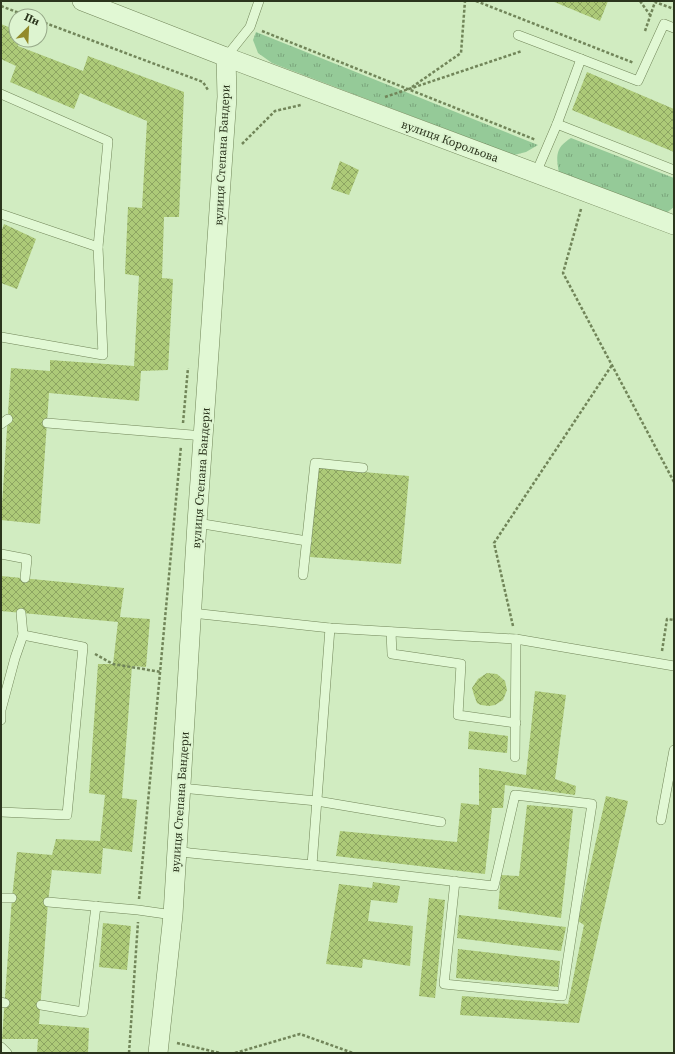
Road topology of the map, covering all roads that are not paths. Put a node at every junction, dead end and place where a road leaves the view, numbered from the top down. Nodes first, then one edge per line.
1 (82, 1) edge
2 (256, 2) edge
3 (674, 28) edge
4 (518, 35) dead end
5 (226, 57) junction
6 (581, 59) junction
7 (1, 94) edge
8 (557, 124) junction
9 (674, 170) edge
10 (536, 173) junction
11 (1, 214) edge
12 (674, 225) edge
13 (98, 246) junction
14 (1, 337) edge
15 (47, 423) dead end
16 (204, 436) junction
17 (363, 468) dead end
18 (197, 523) junction
19 (307, 541) junction
20 (1, 554) edge
21 (303, 575) dead end
22 (24, 578) dead end
23 (21, 613) dead end
24 (192, 613) junction
25 (330, 628) junction
26 (391, 632) junction
27 (23, 635) junction
28 (516, 639) junction
29 (674, 666) edge
30 (1, 720) edge
31 (516, 723) junction
32 (674, 750) edge
33 (515, 757) dead end
34 (181, 788) junction
35 (317, 801) junction
36 (1, 812) edge
37 (661, 820) dead end
38 (441, 822) dead end
39 (177, 850) junction
40 (312, 865) junction
41 (455, 881) junction
42 (1, 898) edge
43 (12, 898) dead end
44 (48, 902) dead end
45 (96, 906) junction
46 (173, 915) junction
47 (41, 1005) dead end
48 (159, 1045) edge
49 (1, 1046) edge
50 (7, 1053) edge

1 - 5 street
2 - 5 lane
3 - 6 lane
4 - 6 lane
5 - 10 street, вулиця Корольова
5 - 16 street, вулиця Степана Бандери
6 - 8 lane
7 - 13 lane
8 - 9 lane
8 - 10 lane
10 - 12 street, вулиця Корольова
11 - 13 lane
13 - 14 lane
15 - 16 lane
16 - 18 street, вулиця Степана Бандери
17 - 19 lane
18 - 19 lane
18 - 24 street, вулиця Степана Бандери
19 - 21 lane
20 - 22 lane
23 - 27 lane
24 - 25 lane
24 - 34 street, вулиця Степана Бандери
25 - 26 lane
25 - 35 lane
26 - 28 lane
26 - 31 lane
27 - 30 lane
27 - 36 lane
28 - 29 lane
28 - 31 lane
31 - 33 lane
32 - 37 lane
34 - 35 lane
34 - 39 street, вулиця Степана Бандери
35 - 38 lane
35 - 40 lane
39 - 40 lane
39 - 46 street, вулиця Степана Бандери
40 - 41 lane
41 - 41 lane
42 - 43 lane
44 - 45 lane
45 - 46 lane
45 - 47 lane
46 - 48 street, вулиця Степана Бандери
49 - 50 lane

